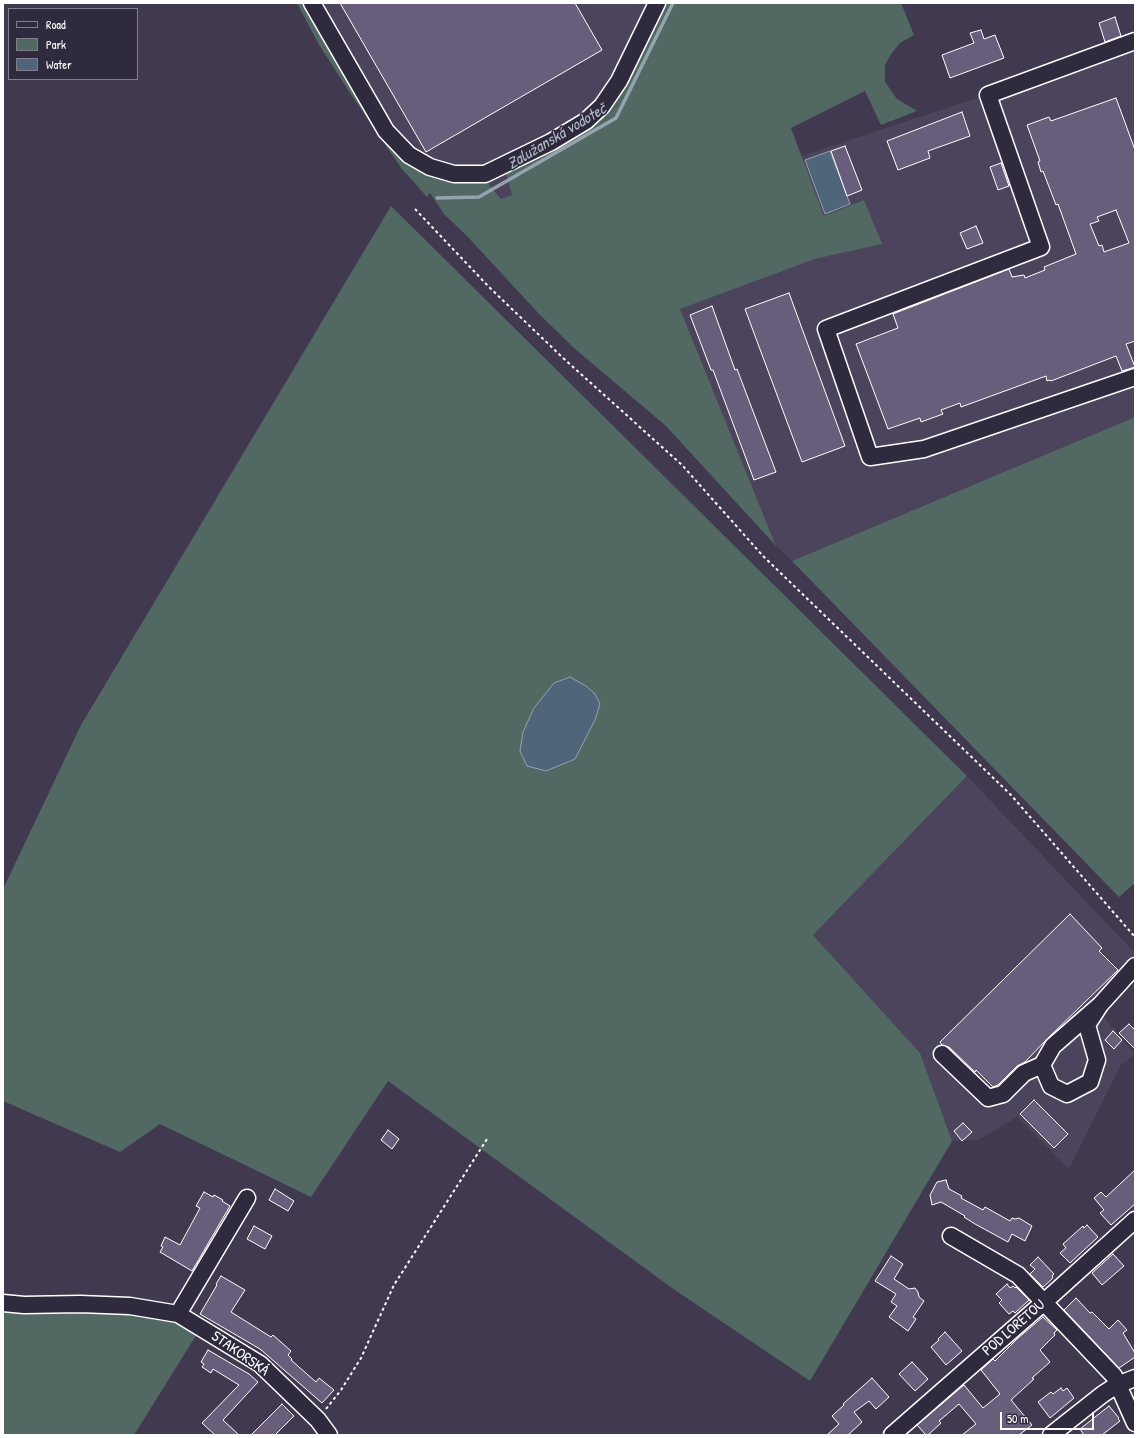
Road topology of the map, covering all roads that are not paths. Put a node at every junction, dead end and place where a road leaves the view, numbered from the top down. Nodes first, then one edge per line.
1 (312, 3) edge
2 (657, 3) edge
3 (1135, 41) edge
4 (1135, 377) edge
5 (1135, 966) edge
6 (1100, 1005) junction
7 (942, 1054) dead end
8 (1042, 1065) junction
9 (247, 1198) dead end
10 (1135, 1220) edge
11 (951, 1236) dead end
12 (3, 1303) edge
13 (1043, 1303) junction
14 (178, 1314) junction
15 (1135, 1378) edge
16 (1117, 1385) junction
17 (1135, 1423) edge
18 (329, 1435) edge
19 (892, 1435) edge
20 (1051, 1435) edge

1 - 2 street
3 - 4 street
5 - 6 street
6 - 8 street
6 - 8 street
7 - 8 street
9 - 14 street
10 - 13 street, POD LORETOU
11 - 13 street
12 - 14 street, STAKORSKÁ
13 - 16 street
13 - 19 street, POD LORETOU
14 - 18 street, STAKORSKÁ
15 - 16 street
16 - 17 street
16 - 20 street

